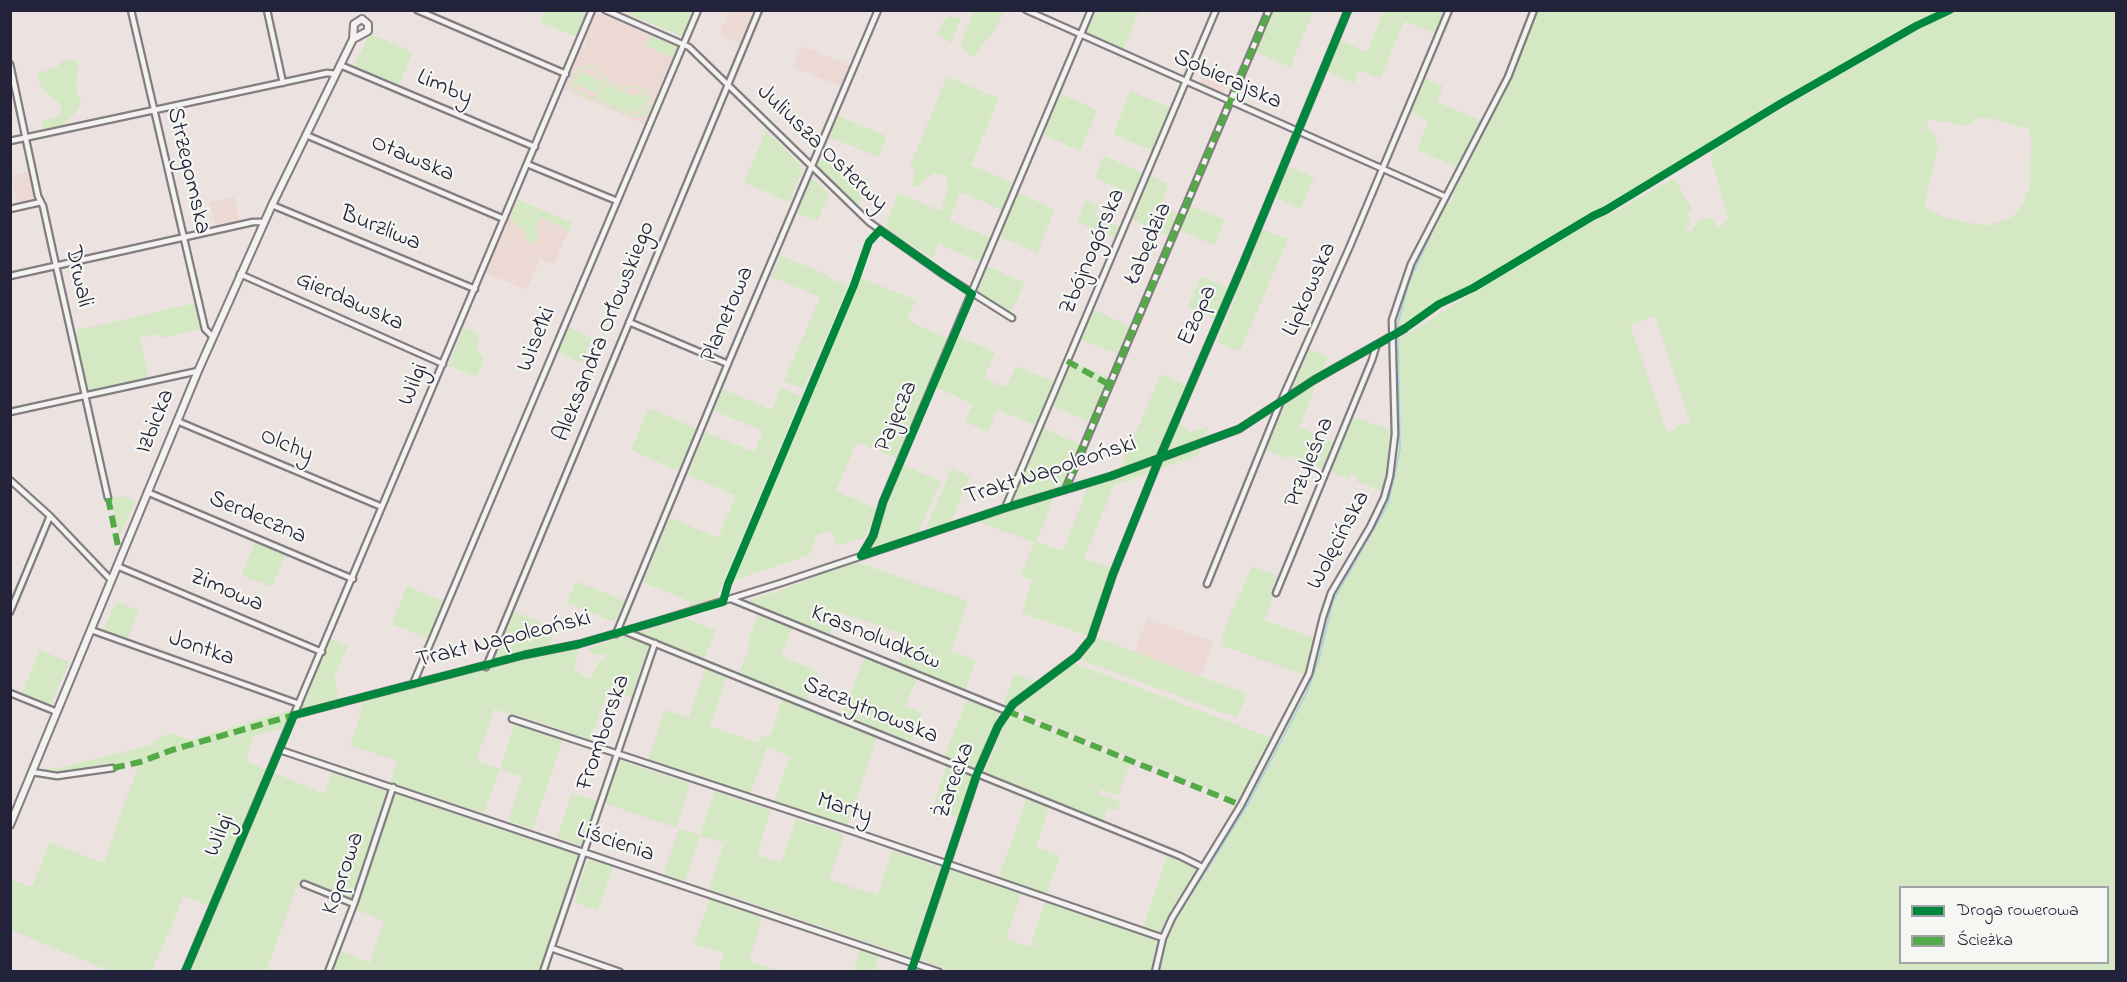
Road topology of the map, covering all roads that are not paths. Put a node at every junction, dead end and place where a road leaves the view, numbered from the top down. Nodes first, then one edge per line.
1 (131, 10) edge
2 (267, 10) edge
3 (367, 10) edge
4 (417, 10) edge
5 (592, 10) edge
6 (605, 10) edge
7 (698, 10) edge
8 (759, 10) edge
9 (878, 10) edge
10 (1026, 10) edge
11 (1091, 10) edge
12 (1216, 10) edge
13 (1269, 10) edge
14 (1348, 10) edge
15 (1449, 10) edge
16 (1534, 10) edge
17 (362, 19) junction
18 (358, 33) junction
19 (1081, 35) junction
20 (683, 44) junction
21 (10, 64) edge
22 (340, 65) junction
23 (336, 74) junction
24 (566, 74) junction
25 (12, 75) edge
26 (1185, 82) junction
27 (283, 83) junction
28 (729, 84) junction
29 (1229, 102) junction
30 (154, 109) junction
31 (1297, 132) junction
32 (306, 135) junction
33 (27, 138) junction
34 (10, 141) edge
35 (535, 147) junction
36 (527, 164) junction
37 (811, 167) junction
38 (1382, 169) junction
39 (1446, 197) junction
40 (616, 201) junction
41 (41, 202) junction
42 (272, 205) junction
43 (10, 208) edge
44 (504, 219) junction
45 (263, 222) junction
46 (184, 237) junction
47 (56, 266) junction
48 (240, 274) junction
49 (10, 276) edge
50 (475, 289) junction
51 (972, 294) junction
52 (1012, 318) dead end
53 (629, 322) junction
54 (1404, 329) dead end
55 (213, 336) junction
56 (1391, 336) junction
57 (1377, 344) junction
58 (443, 364) junction
59 (728, 364) junction
60 (198, 371) junction
61 (86, 395) junction
62 (1281, 400) junction
63 (10, 412) edge
64 (177, 421) junction
65 (1160, 457) junction
66 (10, 480) edge
67 (1065, 490) junction
68 (147, 492) junction
69 (108, 498) dead end
70 (382, 507) junction
71 (1005, 508) junction
72 (50, 516) junction
73 (861, 556) junction
74 (117, 566) junction
75 (353, 579) junction
76 (111, 580) junction
77 (1207, 584) dead end
78 (1276, 594) dead end
79 (731, 599) junction
80 (10, 612) edge
81 (91, 630) junction
82 (624, 631) junction
83 (616, 634) junction
84 (1091, 639) joint
85 (655, 643) junction
86 (321, 651) junction
87 (486, 666) junction
88 (413, 684) junction
89 (10, 693) edge
90 (298, 704) junction
91 (1007, 711) junction
92 (57, 712) junction
93 (294, 715) junction
94 (512, 719) dead end
95 (280, 750) junction
96 (617, 755) junction
97 (112, 768) dead end
98 (32, 772) junction
99 (977, 774) junction
100 (393, 787) junction
101 (14, 808) edge
102 (10, 825) edge
103 (584, 853) junction
104 (946, 865) junction
105 (1202, 867) junction
106 (304, 884) dead end
107 (354, 904) junction
108 (1163, 939) junction
109 (551, 948) junction
110 (913, 963) junction
111 (185, 972) edge
112 (328, 972) edge
113 (543, 972) edge
114 (620, 972) edge
115 (910, 972) edge
116 (939, 972) edge
117 (1155, 972) edge

1 - 30 street, Strzegomska
2 - 27 street
3 - 17 street
4 - 24 street
5 - 24 street, Wilgi
6 - 20 street, Juliusza Osterwy
7 - 20 street, Wisełki
8 - 28 street, Aleksandra Orłowskiego
9 - 37 street, Planetowa
10 - 19 street, Sobierajska
11 - 19 street, Pajęcza
12 - 26 street, Zbójnogórska
13 - 29 street, Łabędzia
14 - 31 street, Ezopa
15 - 38 street, Lipkowska
16 - 39 street, Wolęcińska
17 - 18 street
17 - 18 street
18 - 22 street, Izbicka
19 - 26 street, Sobierajska
19 - 51 street, Pajęcza
20 - 28 street, Juliusza Osterwy
20 - 40 street, Wisełki
21 - 25 street, Drwali
22 - 23 street, Izbicka
22 - 35 street, Limby
23 - 27 street
23 - 32 street, Izbicka
24 - 35 street, Wilgi
25 - 33 street, Drwali
26 - 29 street, Sobierajska
26 - 71 street, Zbójnogórska
27 - 30 street
28 - 37 street, Juliusza Osterwy
28 - 53 street, Aleksandra Orłowskiego
29 - 31 street, Sobierajska
29 - 67 street, Łabędzia
30 - 33 street
30 - 46 street, Strzegomska
31 - 38 street, Sobierajska
31 - 65 street, Ezopa
32 - 42 street, Izbicka
32 - 44 street, Otawska
33 - 34 street
33 - 41 street, Drwali
35 - 36 street, Wilgi
36 - 40 street
36 - 44 street, Wilgi
37 - 51 street, Juliusza Osterwy
37 - 59 street, Planetowa
38 - 39 street, Sobierajska
38 - 62 street, Lipkowska
39 - 56 street, Wolęcińska
40 - 88 street, Wisełki
41 - 43 street
41 - 47 street, Drwali
42 - 45 street, Izbicka
42 - 50 street, Burzliwa
44 - 50 street, Wilgi
45 - 46 street
45 - 48 street, Izbicka
46 - 47 street
46 - 55 street, Strzegomska
47 - 49 street
47 - 61 street, Drwali
48 - 55 street, Izbicka
48 - 58 street, Gierdawska
50 - 58 street, Wilgi
51 - 52 street, Juliusza Osterwy
51 - 73 street, Pajęcza
53 - 59 street
53 - 87 street, Aleksandra Orłowskiego
54 - 56 street, Trakt Napoleoński
55 - 60 street, Izbicka
56 - 57 street, Trakt Napoleoński
56 - 105 street, Wolęcińska
57 - 62 street, Trakt Napoleoński
57 - 78 street, Przyleśna
58 - 70 street, Wilgi
59 - 83 street, Planetowa
60 - 61 street
60 - 64 street, Izbicka
61 - 63 street
61 - 69 street, Drwali
62 - 65 street, Trakt Napoleoński
62 - 77 street, Lipkowska
64 - 68 street, Izbicka
64 - 70 street, Olchy
65 - 67 street, Trakt Napoleoński
65 - 84 street, Ezopa
66 - 72 street
67 - 71 street, Trakt Napoleoński
68 - 74 street, Izbicka
68 - 75 street, Serdeczna
70 - 75 street, Wilgi
71 - 73 street, Trakt Napoleoński
72 - 76 street
72 - 80 street
73 - 79 street, Trakt Napoleoński
74 - 76 street, Izbicka
74 - 86 street, Zimowa
75 - 86 street, Wilgi
76 - 81 street, Izbicka
79 - 82 street, Trakt Napoleoński
79 - 91 street, Krasnoludków
81 - 90 street, Jontka
81 - 92 street, Izbicka
82 - 83 street, Trakt Napoleoński
82 - 85 street, Szczytnowska
83 - 87 street, Trakt Napoleoński
84 - 91 street, Żarecka
85 - 96 street, Fromborska
85 - 99 street, Szczytnowska
86 - 90 street, Wilgi
87 - 88 street, Trakt Napoleoński
88 - 93 street, Trakt Napoleoński
89 - 92 street
90 - 93 street, Wilgi
91 - 99 street, Żarecka
92 - 98 street, Izbicka
93 - 95 street, Wilgi
94 - 96 street, Marty
95 - 100 street, Liścienia
95 - 111 street, Wilgi
96 - 103 street, Fromborska
96 - 104 street, Marty
97 - 98 street
98 - 101 street, Izbicka
99 - 104 street, Żarecka
99 - 105 street, Szczytnowska
100 - 103 street, Liścienia
100 - 107 street, Koprowa
101 - 102 street, Izbicka
103 - 109 street, Fromborska
103 - 110 street, Liścienia
104 - 108 street, Marty
104 - 110 street, Żarecka
105 - 108 street, Wolęcińska
106 - 107 street
107 - 112 street, Koprowa
108 - 117 street, Wolęcińska
109 - 113 street, Fromborska
109 - 114 street
110 - 115 street, Żarecka
110 - 116 street, Liścienia

